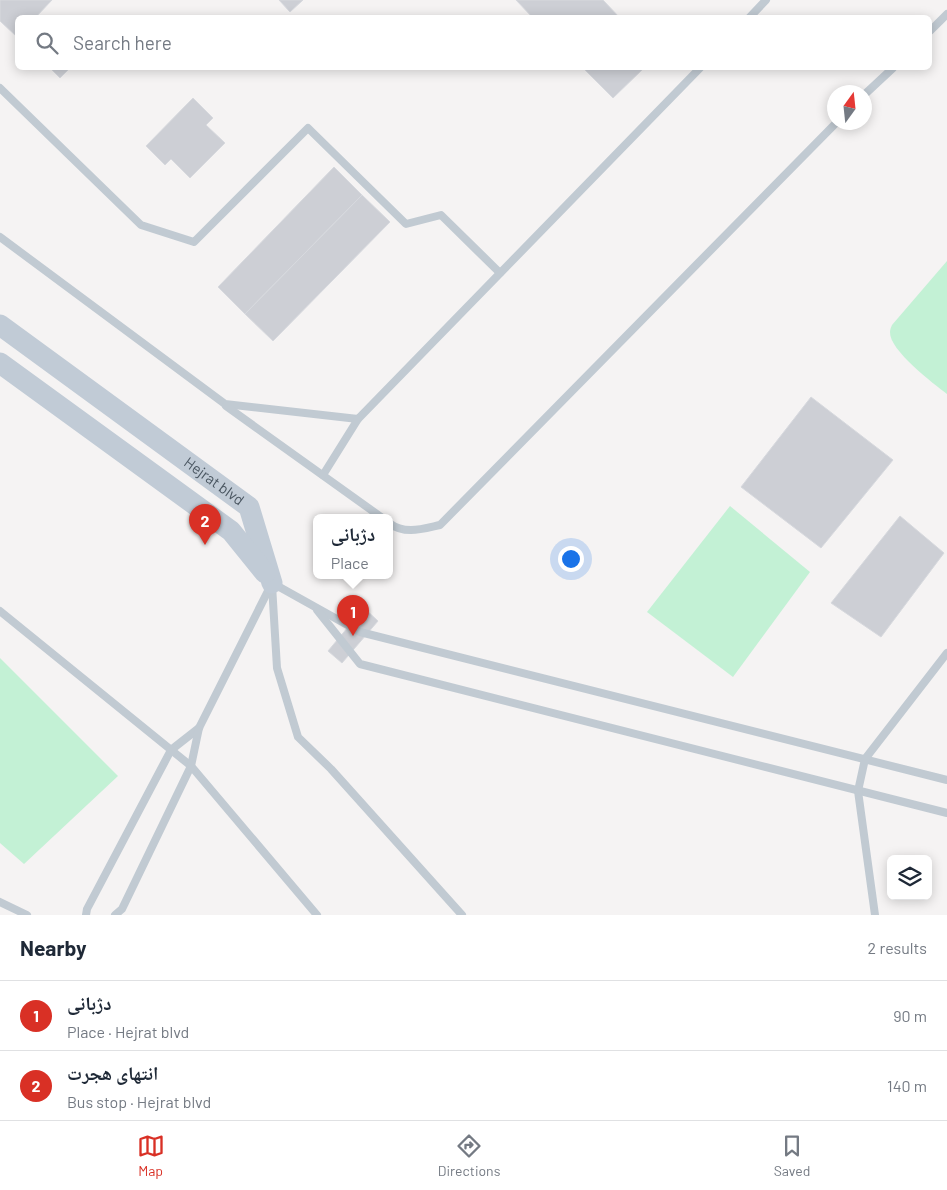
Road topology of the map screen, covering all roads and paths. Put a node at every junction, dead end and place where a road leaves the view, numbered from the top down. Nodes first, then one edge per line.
1 (766, 0) edge
2 (947, 14) edge
3 (752, 15) edge
4 (932, 29) edge
5 (698, 70) edge
6 (891, 70) edge
7 (0, 88) edge
8 (872, 88) edge
9 (829, 130) edge
10 (0, 237) edge
11 (500, 273) junction
12 (0, 325) edge
13 (0, 363) edge
14 (225, 404) junction
15 (358, 419) junction
16 (323, 475) junction
17 (377, 514) edge
18 (393, 526) edge
19 (272, 583) junction
20 (314, 606) junction
21 (0, 611) edge
22 (947, 653) edge
23 (199, 728) junction
24 (171, 750) junction
25 (865, 759) junction
26 (191, 766) junction
27 (947, 780) edge
28 (858, 791) junction
29 (947, 813) edge
30 (0, 902) edge
31 (27, 915) edge
32 (86, 915) edge
33 (115, 915) edge
34 (317, 915) edge
35 (462, 915) edge
36 (875, 915) edge

1 - 3 lane
2 - 4 lane
5 - 11 lane
6 - 8 lane
7 - 11 lane
9 - 18 lane
10 - 14 lane
11 - 15 lane
12 - 19 main road, Hejrat blvd
13 - 19 main road, Hejrat blvd
14 - 15 lane
14 - 16 lane
15 - 16 lane
16 - 17 lane
19 - 20 lane
19 - 23 lane
19 - 35 lane
20 - 25 lane
20 - 28 lane
21 - 24 lane
22 - 25 lane
23 - 24 lane
23 - 26 lane
24 - 26 lane
24 - 32 lane
25 - 27 lane
25 - 28 lane
26 - 33 lane
26 - 34 lane
28 - 29 lane
28 - 36 lane
30 - 31 lane

